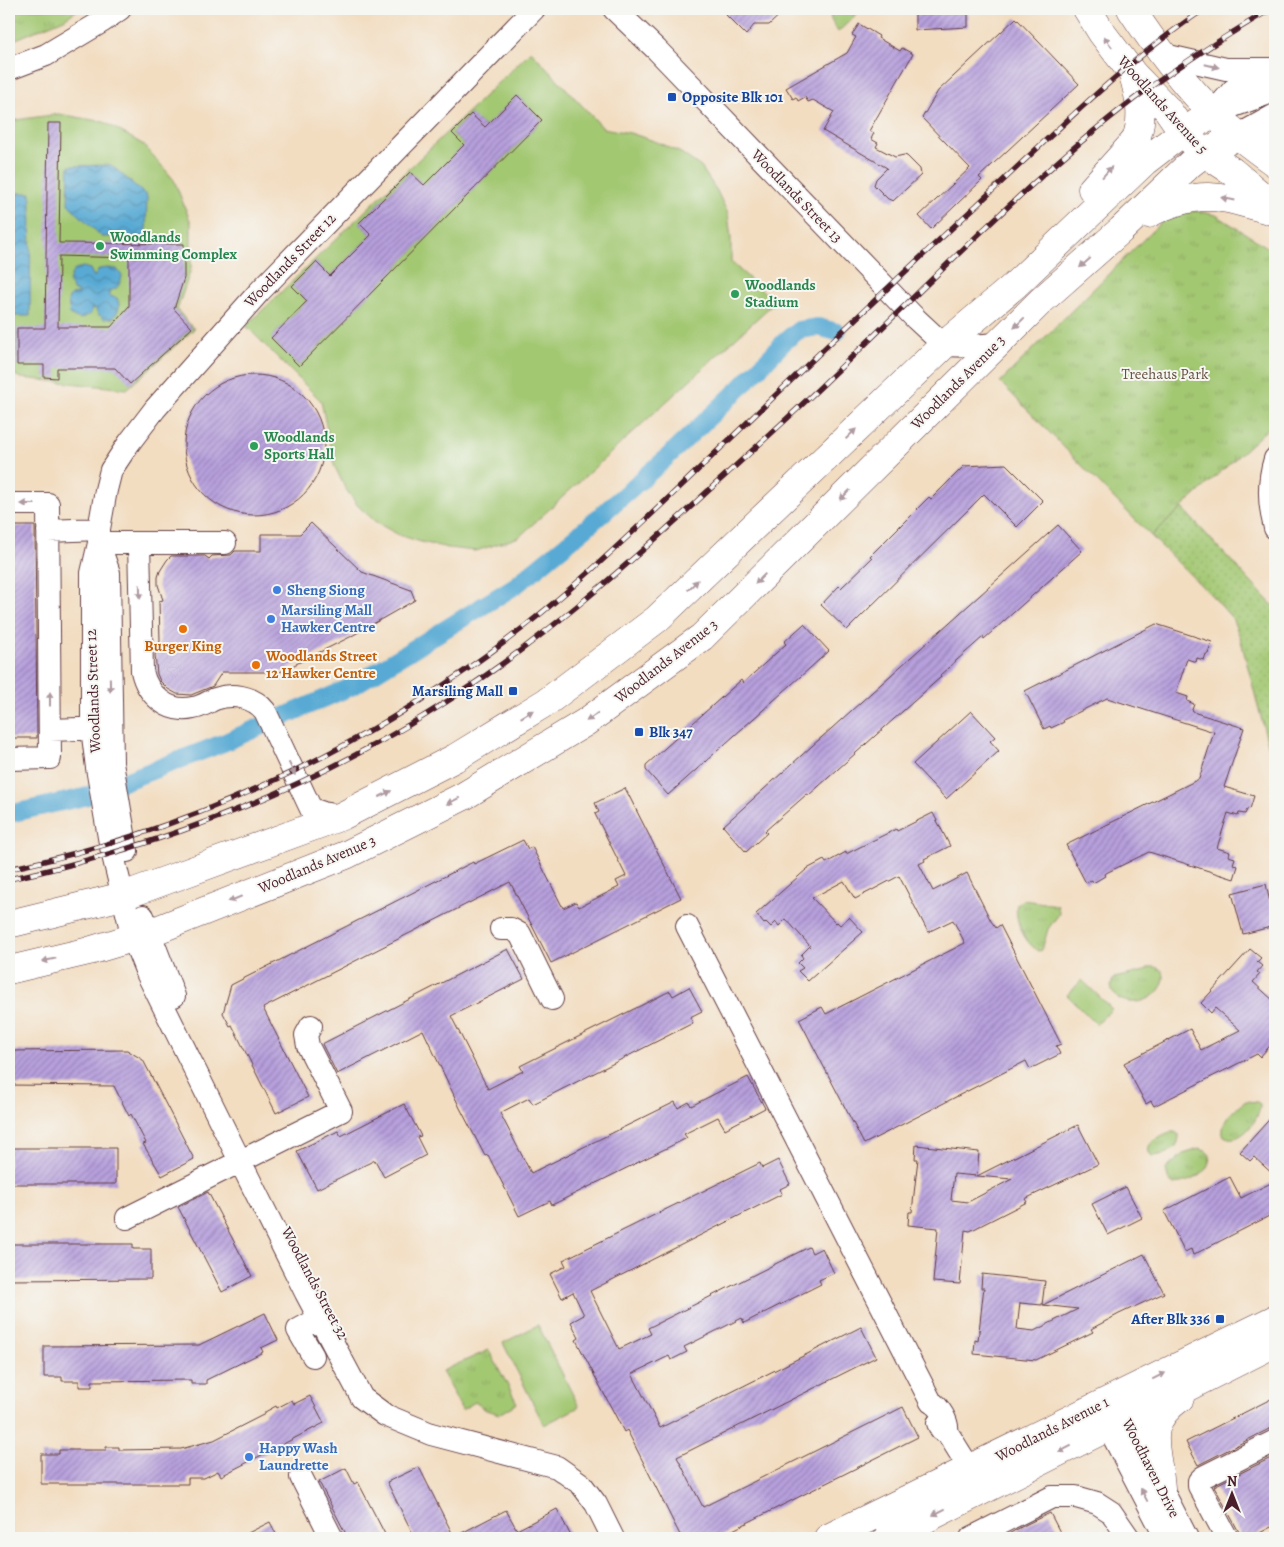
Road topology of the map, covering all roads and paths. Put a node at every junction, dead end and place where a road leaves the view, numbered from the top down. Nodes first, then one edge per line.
1 (120, 9) edge
2 (534, 9) edge
3 (614, 9) edge
4 (1087, 9) edge
5 (1131, 9) edge
6 (1164, 55) junction
7 (9, 69) edge
8 (1132, 74) junction
9 (1274, 76) edge
10 (1213, 113) junction
11 (1275, 115) edge
12 (1183, 132) junction
13 (1239, 135) junction
14 (1275, 138) edge
15 (1204, 153) junction
16 (1275, 163) edge
17 (1275, 208) edge
18 (1275, 212) edge
19 (1122, 230) junction
20 (968, 325) junction
21 (996, 344) junction
22 (944, 345) junction
23 (1275, 459) edge
24 (9, 504) edge
25 (766, 516) junction
26 (1275, 528) edge
27 (48, 531) junction
28 (99, 536) junction
29 (139, 543) junction
30 (225, 543) dead end
31 (794, 545) junction
32 (101, 728) junction
33 (50, 730) junction
34 (9, 759) edge
35 (342, 816) junction
36 (125, 888) junction
37 (9, 924) edge
38 (687, 926) dead end
39 (501, 929) dead end
40 (141, 936) junction
41 (9, 970) edge
42 (552, 999) dead end
43 (311, 1026) dead end
44 (244, 1159) junction
45 (127, 1218) dead end
46 (320, 1318) junction
47 (1275, 1319) edge
48 (1275, 1343) edge
49 (313, 1356) dead end
50 (1183, 1390) junction
51 (390, 1410) junction
52 (1111, 1412) junction
53 (1275, 1441) edge
54 (301, 1477) dead end
55 (977, 1480) junction
56 (1161, 1488) junction
57 (332, 1538) edge
58 (613, 1538) edge
59 (628, 1538) edge
60 (828, 1538) edge
61 (888, 1538) edge
62 (971, 1538) edge
63 (1129, 1538) edge
64 (1166, 1538) edge
65 (1187, 1538) edge
66 (1227, 1538) edge

1 - 7 street
2 - 28 street, Woodlands Street 12
3 - 22 street, Woodlands Street 13
8 -> 4 main road, Woodlands Avenue 5
5 - 6 main road, Woodlands Avenue 5
6 -> 9 street
6 - 10 main road, Woodlands Avenue 5
8 - 12 main road, Woodlands Avenue 5
20 -> 8 main road
9 - 10 street
10 - 12 main road
10 - 13 main road, Woodlands Avenue 5
11 - 13 street, Woodlands Avenue 3
12 - 15 main road, Woodlands Avenue 5
12 - 20 main road
13 - 14 street
13 - 15 main road, Woodlands Avenue 3
13 - 16 main road, Woodlands Avenue 5
15 - 17 main road, Woodlands Avenue 5
15 - 19 main road, Woodlands Avenue 3
18 -> 19 main road
19 -> 21 main road, Woodlands Avenue 3
20 - 22 main road
21 - 22 street
21 -> 31 main road, Woodlands Avenue 3
25 -> 22 main road
23 - 26 street
27 -> 24 street
25 - 31 main road
35 -> 25 main road
27 - 28 street
33 -> 27 street
28 - 29 street
28 - 32 street, Woodlands Street 12
29 - 30 street
29 -> 35 street
31 -> 40 main road, Woodlands Avenue 3
32 - 33 street
32 - 36 street, Woodlands Street 12
33 - 34 street
35 - 36 main road
36 - 37 main road
36 - 40 street, Woodlands Street 32
38 - 55 street
39 - 42 street
40 -> 41 main road, Woodlands Avenue 3
40 - 44 street, Woodlands Street 32
43 - 44 street
44 - 45 street
44 - 46 street, Woodlands Street 32
44 - 51 street, Woodlands Street 32
46 - 49 street
46 - 51 street, Woodlands Street 32
52 -> 47 main road, Woodlands Avenue 1
48 - 50 main road, Woodlands Avenue 1
50 - 52 main road, Woodlands Avenue 1
50 - 56 main road
51 - 58 street, Woodlands Street 32
51 - 59 street, Woodlands Street 32
52 - 55 main road, Woodlands Avenue 1
52 - 56 street, Woodhaven Drive
64 -> 52 street, Woodhaven Drive
53 - 66 street
54 - 57 street
55 - 60 main road, Woodlands Avenue 1
55 -> 61 main road, Woodlands Avenue 1
56 - 65 street, Woodhaven Drive
62 - 63 street

